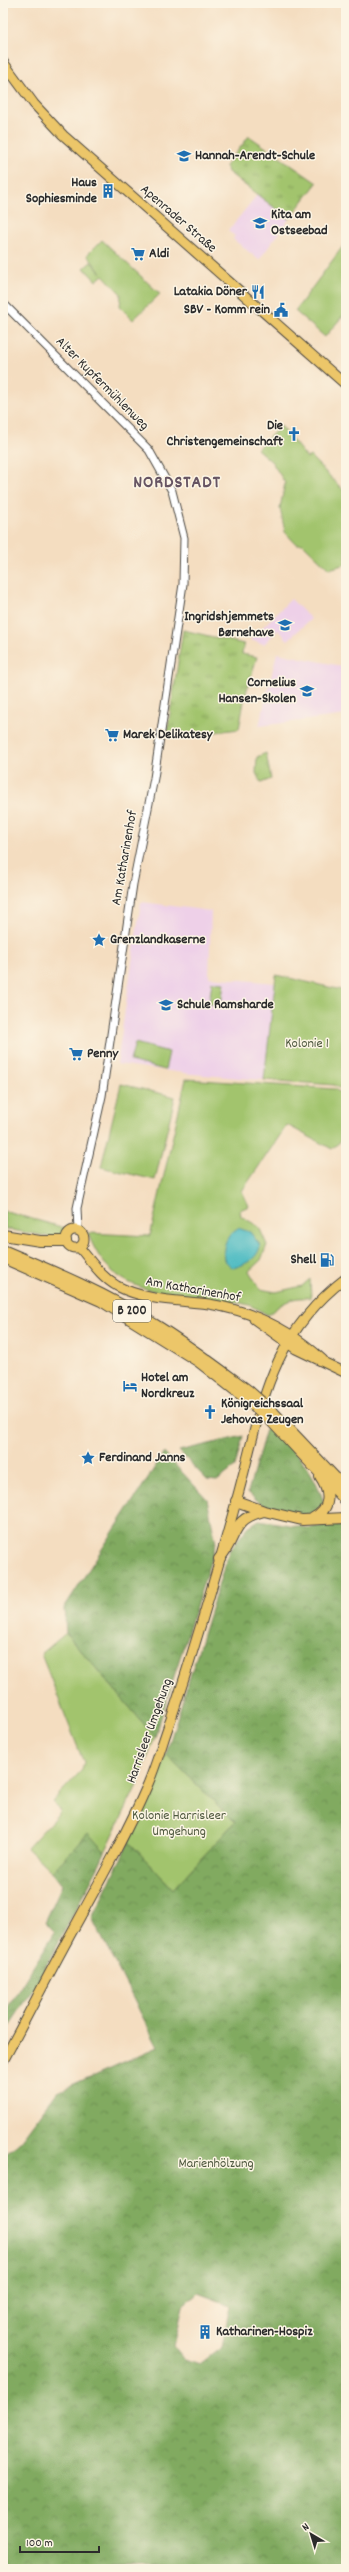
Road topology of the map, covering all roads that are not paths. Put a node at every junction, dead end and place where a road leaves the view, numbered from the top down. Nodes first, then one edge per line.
1 (3, 62) edge
2 (6, 68) edge
3 (3, 303) edge
4 (346, 385) edge
5 (172, 491) joint
6 (78, 1230) junction
7 (3, 1235) edge
8 (66, 1241) junction
9 (79, 1247) junction
10 (3, 1250) edge
11 (3, 1258) edge
12 (346, 1278) edge
13 (248, 1315) junction
14 (292, 1334) junction
15 (287, 1343) junction
16 (323, 1360) junction
17 (346, 1373) edge
18 (247, 1395) junction
19 (271, 1416) junction
20 (305, 1455) junction
21 (346, 1489) edge
22 (236, 1501) junction
23 (346, 1501) edge
24 (264, 1511) junction
25 (346, 1518) edge
26 (311, 1519) junction
27 (219, 1559) junction
28 (3, 2062) edge

1 - 2 main road, Apenrader Straße
2 - 4 main road, Apenrader Straße
3 - 5 street, Alter Kupfermühlenweg
5 - 6 street, Am Katharinenhof
6 - 8 main road
6 - 9 main road, Am Katharinenhof
7 - 8 highway
8 - 9 main road, Am Katharinenhof
9 - 13 main road, Am Katharinenhof
10 - 18 highway, B 200
11 - 18 highway, B 200
12 - 14 main road, Harrisleer Umgehung
13 - 14 main road, Am Katharinenhof
13 - 15 main road, Am Katharinenhof
14 - 15 main road, Harrisleer Umgehung
14 - 16 main road, Am Katharinenhof
15 - 16 main road, Am Katharinenhof
15 - 22 main road, Harrisleer Umgehung
16 - 17 main road
18 - 19 highway, B 200, bridge
19 - 20 highway, B 200
19 - 21 highway, B 200
20 - 23 highway, B 200
20 - 26 highway
22 - 24 highway
22 - 27 main road, Harrisleer Umgehung
24 - 26 highway
24 - 27 highway
25 - 26 highway
27 - 28 main road, Harrisleer Umgehung

